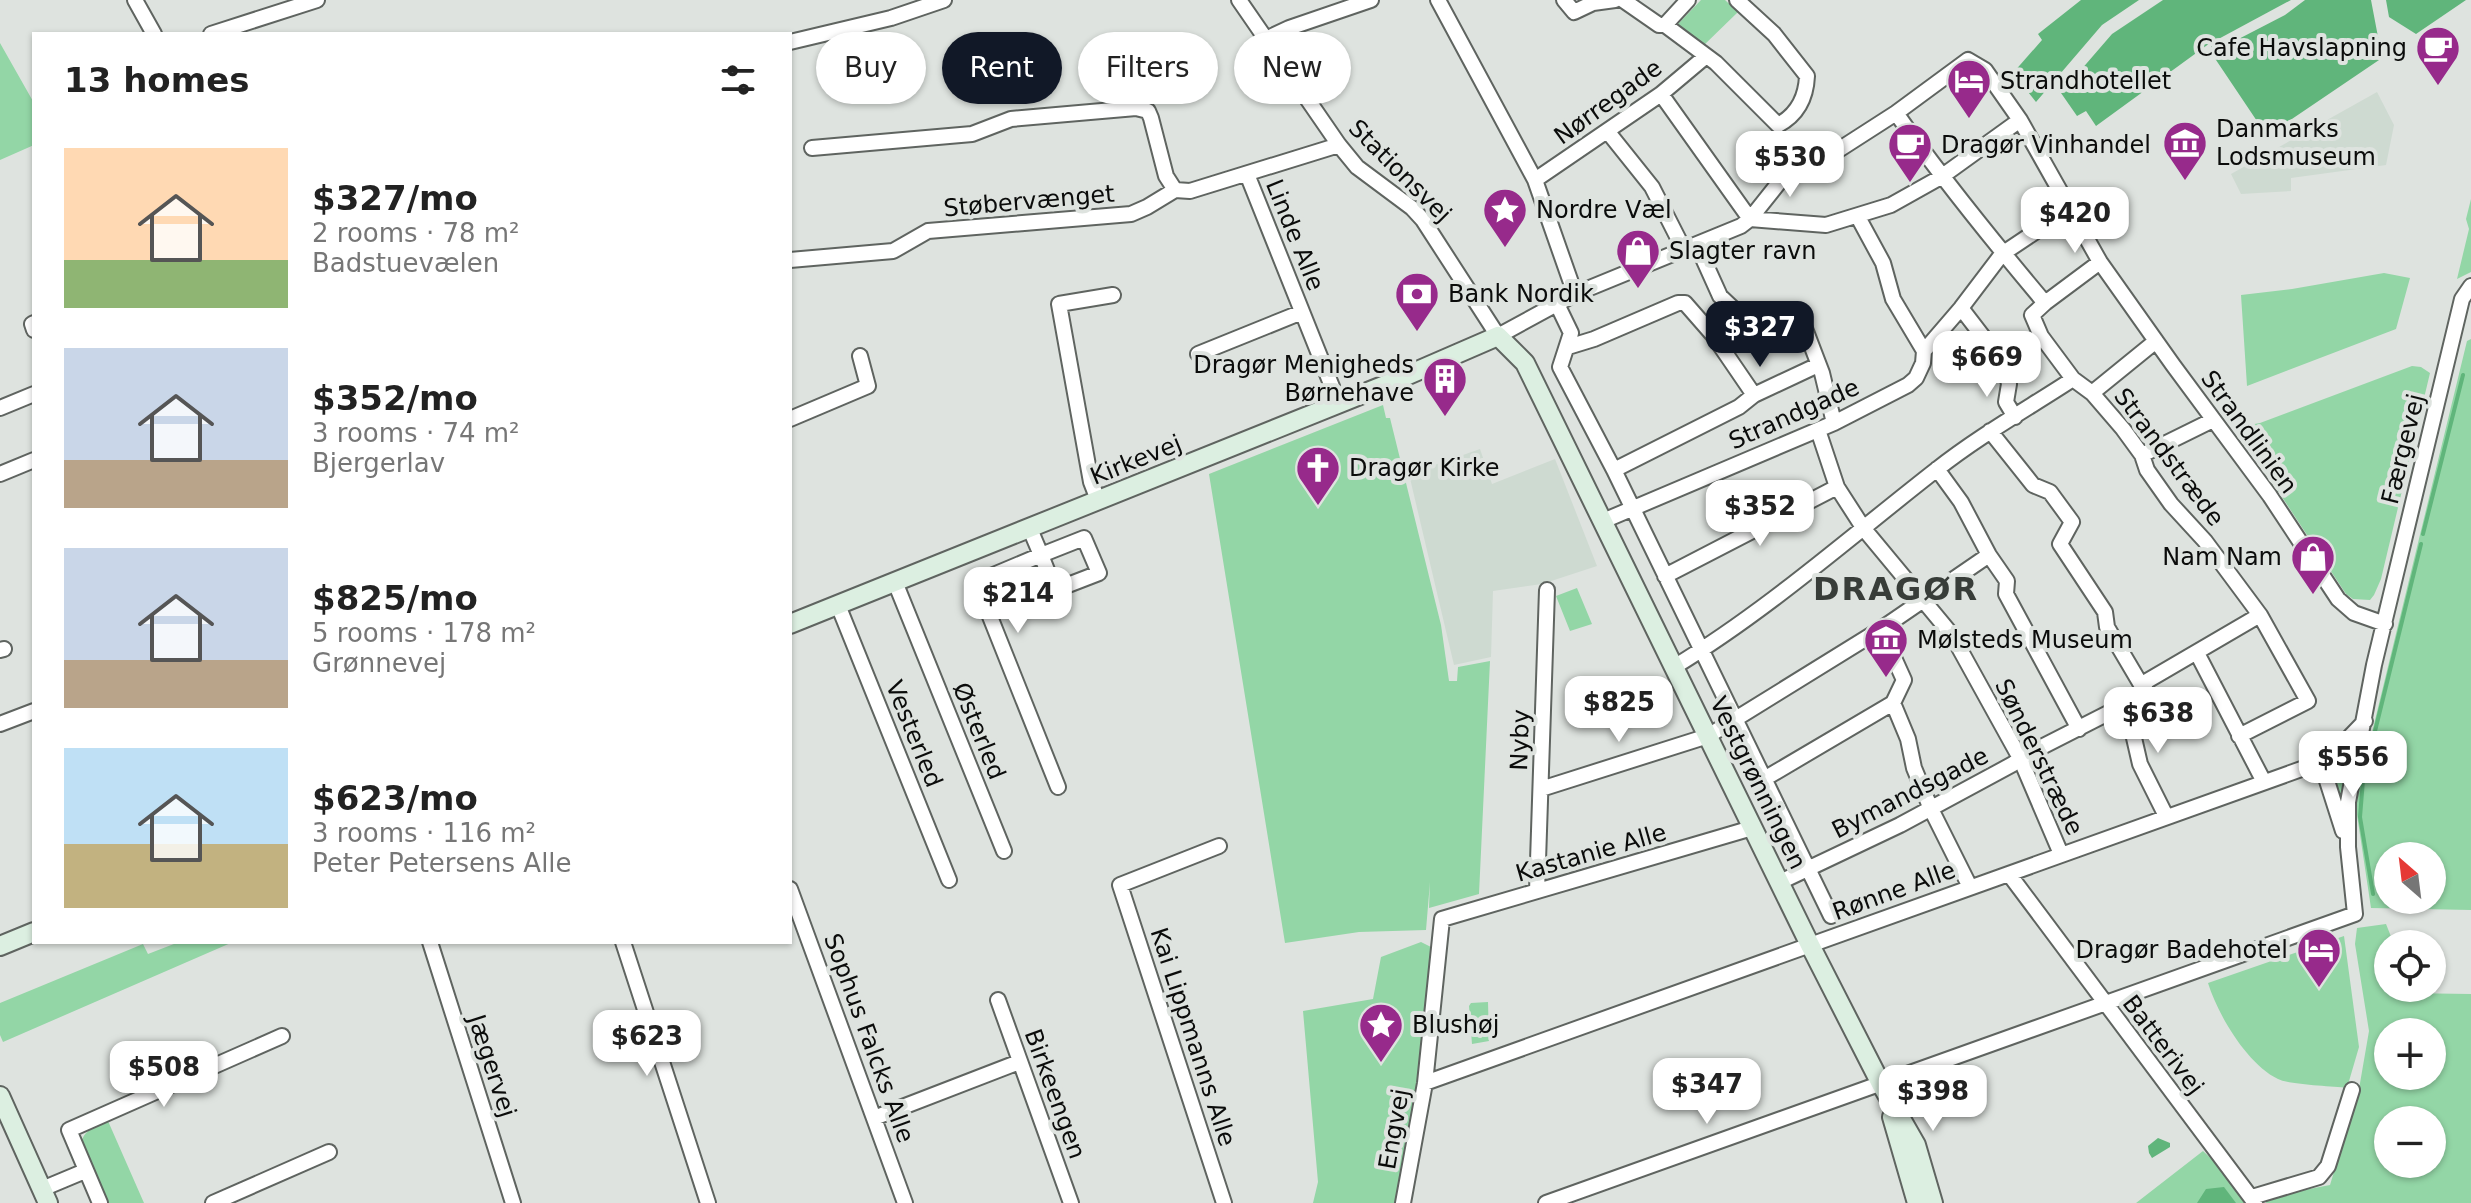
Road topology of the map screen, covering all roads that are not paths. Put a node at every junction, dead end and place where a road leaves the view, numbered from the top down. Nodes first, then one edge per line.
1 (135, 0) edge
2 (317, 0) edge
3 (944, 0) edge
4 (1239, 0) edge
5 (1371, 0) edge
6 (1438, 0) edge
7 (1564, 0) edge
8 (1615, 0) edge
9 (1623, 0) edge
10 (1688, 0) edge
11 (1737, 0) edge
12 (1665, 25) junction
13 (153, 32) edge
14 (217, 32) edge
15 (1261, 32) edge
16 (1281, 32) edge
17 (792, 42) edge
18 (1705, 57) junction
19 (1661, 94) junction
20 (1311, 104) edge
21 (1896, 113) junction
22 (2020, 120) junction
23 (1608, 132) junction
24 (1339, 145) junction
25 (812, 148) dead end
26 (1247, 174) junction
27 (1941, 177) junction
28 (1535, 180) junction
29 (1175, 190) junction
30 (2071, 208) junction
31 (1858, 217) junction
32 (1750, 219) junction
33 (1691, 248) junction
34 (2002, 254) junction
35 (792, 260) edge
36 (2100, 262) junction
37 (2471, 286) edge
38 (1575, 294) junction
39 (1113, 295) dead end
40 (2045, 303) junction
41 (1557, 304) junction
42 (1961, 308) junction
43 (1302, 312) junction
44 (1498, 336) junction
45 (2041, 336) junction
46 (2156, 341) junction
47 (1568, 347) junction
48 (1924, 351) junction
49 (1198, 354) dead end
50 (860, 356) dead end
51 (2004, 364) junction
52 (1818, 365) junction
53 (2073, 379) junction
54 (2092, 393) junction
55 (32, 395) edge
56 (1754, 395) junction
57 (1339, 404) junction
58 (0, 408) edge
59 (2015, 417) junction
60 (792, 418) edge
61 (2213, 420) junction
62 (1834, 423) junction
63 (1818, 430) junction
64 (1990, 431) junction
65 (2142, 455) junction
66 (32, 461) edge
67 (1937, 469) junction
68 (1614, 470) junction
69 (0, 474) edge
70 (1837, 487) junction
71 (1098, 500) junction
72 (1632, 508) junction
73 (1603, 521) junction
74 (1030, 529) junction
75 (1864, 529) junction
76 (1989, 555) junction
77 (1665, 576) junction
78 (895, 582) junction
79 (1547, 590) dead end
80 (1923, 599) junction
81 (838, 605) junction
82 (2260, 615) junction
83 (792, 623) edge
84 (2385, 624) junction
85 (1881, 629) junction
86 (1702, 650) junction
87 (2197, 653) junction
88 (1674, 667) junction
89 (2143, 688) junction
90 (1893, 703) junction
91 (2126, 703) junction
92 (32, 712) edge
93 (1735, 721) junction
94 (2365, 721) junction
95 (0, 724) edge
96 (2079, 729) junction
97 (1708, 736) junction
98 (2239, 736) junction
99 (2020, 758) junction
100 (2321, 762) junction
101 (1764, 779) junction
102 (2264, 782) junction
103 (1058, 787) dead end
104 (1541, 789) junction
105 (1931, 809) junction
106 (2166, 816) junction
107 (1752, 828) junction
108 (1219, 846) dead end
109 (2348, 847) junction
110 (1004, 851) dead end
111 (2061, 854) junction
112 (1808, 868) junction
113 (2009, 874) junction
114 (949, 880) dead end
115 (1780, 882) junction
116 (1970, 887) junction
117 (1537, 891) junction
118 (792, 894) edge
119 (1831, 916) dead end
120 (1442, 919) joint
121 (32, 933) edge
122 (431, 944) edge
123 (624, 944) edge
124 (1810, 945) junction
125 (0, 946) edge
126 (998, 1000) dead end
127 (2104, 1003) junction
128 (282, 1036) dead end
129 (1019, 1062) junction
130 (1425, 1083) junction
131 (1881, 1084) junction
132 (2352, 1090) dead end
133 (0, 1096) edge
134 (874, 1118) junction
135 (329, 1152) dead end
136 (85, 1171) junction
137 (45, 1196) edge
138 (2253, 1200) edge
139 (100, 1203) edge
140 (213, 1203) edge
141 (513, 1203) edge
142 (708, 1203) edge
143 (905, 1203) edge
144 (1071, 1203) edge
145 (1224, 1203) edge
146 (1403, 1203) edge
147 (1546, 1203) edge
148 (1917, 1203) edge
149 (1933, 1203) edge

1 - 13 street
2 - 14 street
3 - 17 street
4 - 15 street, Stationsvej
5 - 16 street
6 - 28 street
7 - 8 street
9 - 12 street
10 - 12 street
11 - 18 street
12 - 18 street
18 - 19 street, Nørregade
19 - 23 street, Nørregade
19 - 32 street
20 - 24 street, Stationsvej
21 - 22 street, Strandlinien
21 - 27 street
21 - 32 street
22 - 27 street
22 - 30 street, Strandlinien
23 - 28 street, Nørregade
23 - 33 street
24 - 26 street
24 - 44 street, Stationsvej
25 - 29 street
26 - 29 street
26 - 43 street, Linde Alle
27 - 31 street
27 - 34 street
28 - 38 street
29 - 35 street, Støbervænget
30 - 34 street, Strandgade
30 - 36 street, Strandlinien
31 - 32 street
31 - 48 street
32 - 33 street
33 - 38 street
33 - 52 street
34 - 40 street
34 - 42 street, Strandgade
36 - 40 street
36 - 46 street, Strandlinien
37 - 84 street, Færgevej
38 - 41 street
39 - 71 street
40 - 45 street
41 - 44 street
41 - 47 street, Vestgrønningen
42 - 48 street, Strandgade
42 - 51 street
43 - 49 street, Linde Alle
43 - 57 street, Linde Alle
44 - 57 street, Kirkevej
44 - 73 street, Vestgrønningen
45 - 51 street
45 - 53 street, Strandstræde
46 - 54 street
46 - 61 street, Strandlinien
47 - 56 street
47 - 68 street, Vestgrønningen
48 - 62 street, Strandgade
50 - 60 street
51 - 59 street
52 - 56 street
52 - 62 street
53 - 54 street, Strandstræde
53 - 59 street
54 - 65 street, Strandstræde
55 - 58 street
56 - 68 street
57 - 71 street, Kirkevej
59 - 64 street
61 - 65 street
61 - 84 street, Strandlinien
62 - 63 street, Strandgade
63 - 70 street, Sønderstræde
63 - 72 street, Strandgade
64 - 67 street
64 - 89 street
65 - 82 street, Strandstræde
66 - 69 street
67 - 75 street
67 - 76 street
68 - 72 street, Vestgrønningen
70 - 75 street, Sønderstræde
70 - 77 street
71 - 74 street, Kirkevej
72 - 73 street, Strandgade
72 - 77 street, Vestgrønningen
73 - 88 street, Vestgrønningen
74 - 78 street, Kirkevej
74 - 103 street
75 - 80 street, Sønderstræde
75 - 86 street
76 - 80 street
76 - 96 street
77 - 86 street, Vestgrønningen
78 - 81 street, Kirkevej
78 - 110 street, Østerled
79 - 104 street, Nyby
80 - 85 street
80 - 99 street, Sønderstræde
81 - 83 street, Kirkevej
81 - 114 street, Vesterled
82 - 87 street, Bymandsgade
82 - 98 street, Strandstræde
84 - 94 street
85 - 90 street
85 - 93 street
86 - 88 street
86 - 93 street, Vestgrønningen
87 - 89 street, Bymandsgade
87 - 98 street
88 - 97 street, Vestgrønningen
89 - 91 street, Bymandsgade
90 - 101 street
90 - 105 street
91 - 96 street, Bymandsgade
91 - 106 street
92 - 95 street
93 - 97 street
93 - 101 street, Vestgrønningen
94 - 100 street, Rønne Alle
94 - 109 street
96 - 99 street, Bymandsgade
97 - 104 street
97 - 107 street, Vestgrønningen
98 - 102 street
99 - 105 street, Bymandsgade
99 - 111 street, Sønderstræde
100 - 102 street, Rønne Alle
100 - 109 street
101 - 112 street, Vestgrønningen
102 - 106 street, Rønne Alle
104 - 117 street, Nyby
105 - 112 street, Bymandsgade
105 - 116 street
106 - 111 street, Rønne Alle
107 - 115 street, Vestgrønningen
107 - 117 street, Kastanie Alle
108 - 145 street, Kai Lippmanns Alle
109 - 127 street
111 - 113 street, Rønne Alle
112 - 115 street, Bymandsgade
112 - 119 street, Vestgrønningen
113 - 116 street, Rønne Alle
113 - 127 street, Batterivej
115 - 124 street, Vestgrønningen
116 - 124 street, Rønne Alle
117 - 120 street, Kastanie Alle
118 - 134 street, Sophus Falcks Alle
120 - 130 street, Engvej
121 - 125 street
122 - 141 street, Jægervej
123 - 142 street
124 - 130 street, Rønne Alle
124 - 131 street, Vestgrønningen
126 - 129 street, Birkeengen
127 - 131 street
127 - 138 street, Batterivej
128 - 136 street
129 - 134 street
129 - 144 street, Birkeengen
130 - 146 street, Engvej
131 - 147 street
131 - 148 street, Vestgrønningen
131 - 149 street, Vestgrønningen
132 - 138 street
133 - 137 street
134 - 143 street, Sophus Falcks Alle
135 - 140 street
136 - 137 street
136 - 139 street

